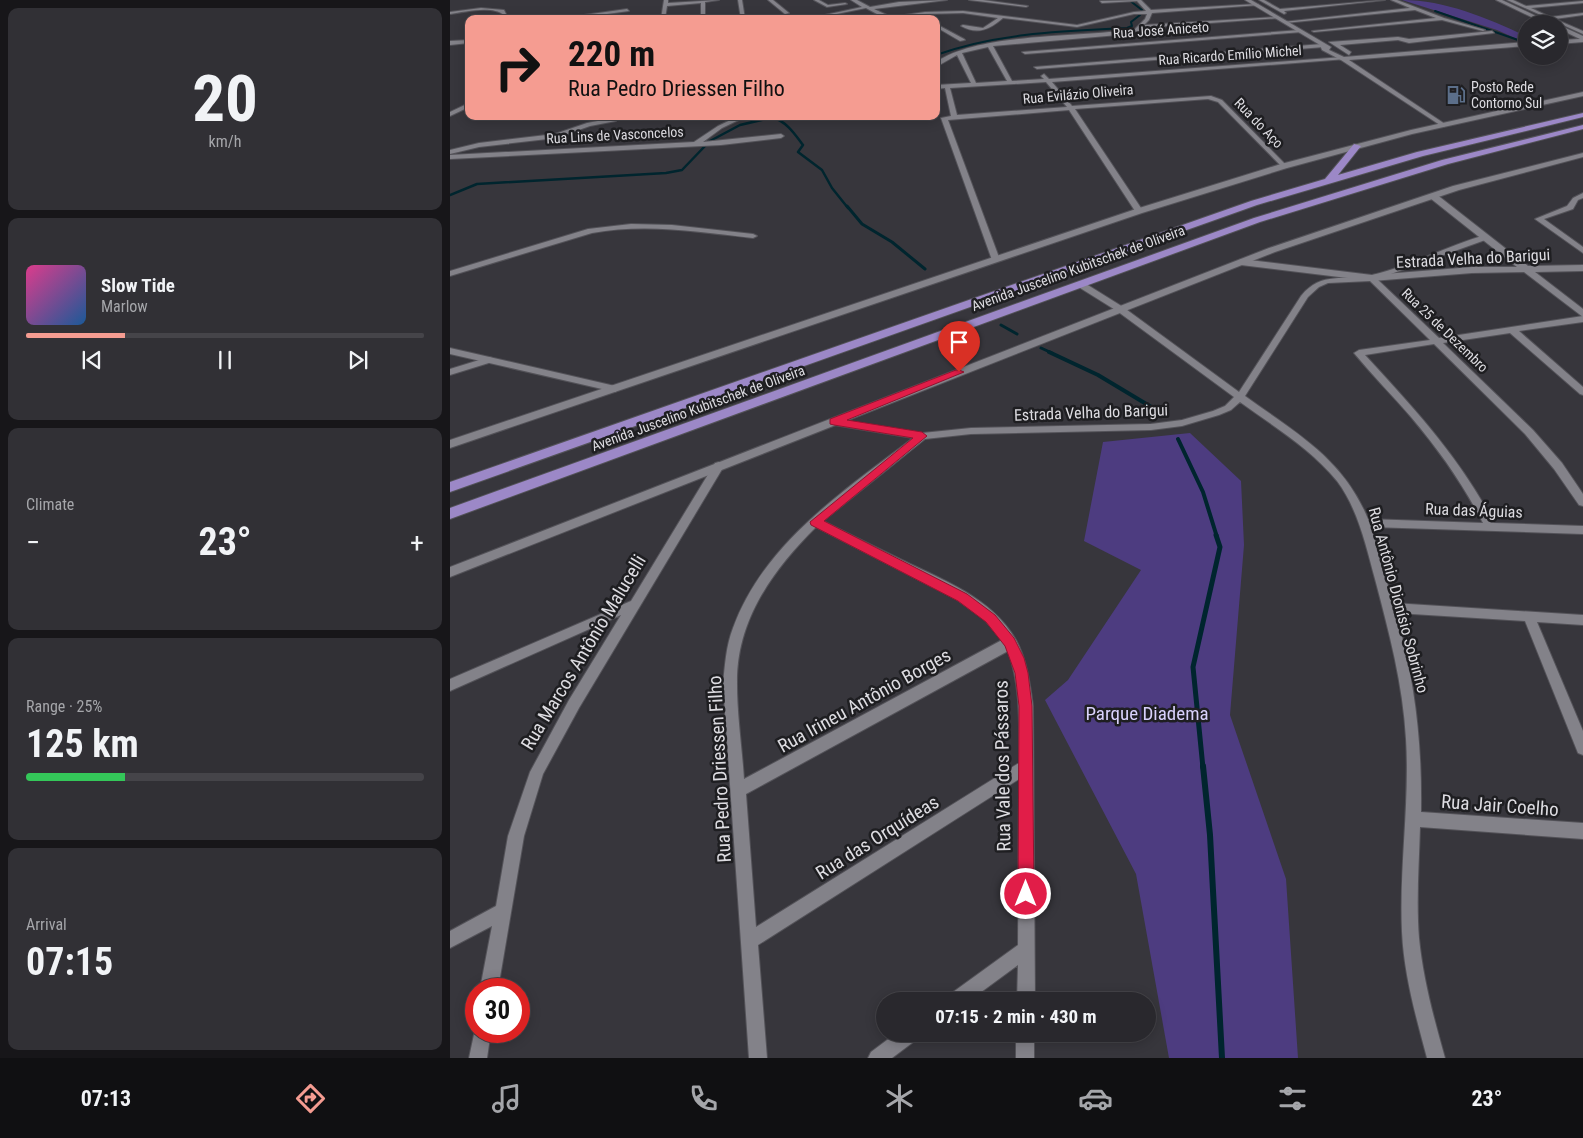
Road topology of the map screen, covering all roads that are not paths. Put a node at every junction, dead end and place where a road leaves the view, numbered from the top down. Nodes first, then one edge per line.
1 (717, 0) edge
2 (740, 0) edge
3 (770, 0) edge
4 (816, 0) edge
5 (945, 0) edge
6 (949, 0) edge
7 (970, 0) edge
8 (1131, 0) edge
9 (1138, 0) edge
10 (1248, 0) edge
11 (1382, 0) edge
12 (1393, 0) edge
13 (1498, 0) edge
14 (1509, 0) edge
15 (703, 1) edge
16 (855, 1) edge
17 (1123, 1) edge
18 (1102, 2) dead end
19 (1258, 2) edge
20 (1583, 2) edge
21 (665, 3) edge
22 (1026, 6) dead end
23 (1524, 7) junction
24 (1414, 9) junction
25 (627, 10) dead end
26 (868, 10) junction
27 (1278, 10) junction
28 (956, 12) junction
29 (450, 13) edge
30 (787, 13) dead end
31 (1142, 13) junction
32 (504, 14) dead end
33 (918, 14) joint
34 (1583, 14) edge
35 (588, 15) edge
36 (703, 15) edge
37 (742, 15) edge
38 (830, 15) edge
39 (882, 15) edge
40 (912, 15) edge
41 (1531, 15) edge
42 (1539, 15) edge
43 (1574, 15) junction
44 (1568, 16) edge
45 (1002, 17) junction
46 (1278, 18) junction
47 (1442, 19) junction
48 (1583, 19) edge
49 (1297, 21) junction
50 (1285, 22) junction
51 (1404, 22) junction
52 (963, 26) dead end
53 (1374, 26) junction
54 (1412, 26) dead end
55 (940, 27) edge
56 (1142, 27) junction
57 (1382, 30) dead end
58 (1568, 30) edge
59 (1300, 31) junction
60 (1568, 31) edge
61 (1314, 32) junction
62 (1390, 34) dead end
63 (1427, 34) dead end
64 (1582, 37) edge
65 (1398, 38) junction
66 (1435, 38) junction
67 (962, 40) dead end
68 (1568, 40) edge
69 (465, 41) edge
70 (1015, 42) junction
71 (450, 43) edge
72 (1334, 44) junction
73 (1518, 45) edge
74 (990, 46) junction
75 (1322, 46) junction
76 (1025, 52) junction
77 (1349, 53) dead end
78 (959, 54) junction
79 (1343, 59) junction
80 (941, 60) edge
81 (1037, 67) junction
82 (1047, 81) junction
83 (1010, 82) junction
84 (974, 84) junction
85 (940, 86) edge
86 (947, 86) junction
87 (1583, 94) edge
88 (1214, 98) joint
89 (465, 107) edge
90 (1071, 108) junction
91 (465, 112) edge
92 (451, 113) edge
93 (1583, 115) edge
94 (954, 117) junction
95 (614, 120) dead end
96 (736, 120) edge
97 (1443, 124) junction
98 (1583, 127) edge
99 (781, 136) dead end
100 (697, 143) junction
101 (1357, 146) junction
102 (450, 152) edge
103 (534, 152) junction
104 (1583, 155) edge
105 (450, 157) edge
106 (1284, 166) junction
107 (1330, 179) junction
108 (1583, 195) edge
109 (1433, 196) junction
110 (1140, 211) junction
111 (753, 236) dead end
112 (1485, 237) junction
113 (1583, 251) edge
114 (996, 260) junction
115 (1241, 262) junction
116 (1583, 268) edge
117 (1526, 269) junction
118 (450, 274) edge
119 (1372, 278) junction
120 (1080, 284) junction
121 (1120, 309) junction
122 (1583, 314) edge
123 (1583, 319) edge
124 (1512, 330) junction
125 (1437, 341) junction
126 (450, 351) edge
127 (490, 360) junction
128 (450, 372) edge
129 (615, 389) junction
130 (1583, 392) edge
131 (1240, 397) junction
132 (834, 422) junction
133 (922, 436) junction
134 (450, 444) edge
135 (720, 466) junction
136 (450, 487) edge
137 (1583, 502) edge
138 (450, 514) edge
139 (815, 522) junction
140 (1364, 523) junction
141 (1490, 527) junction
142 (1583, 530) edge
143 (450, 572) edge
144 (635, 604) junction
145 (1388, 608) junction
146 (1529, 617) junction
147 (1583, 620) edge
148 (1010, 642) junction
149 (450, 685) edge
150 (1583, 748) edge
151 (1026, 766) junction
152 (737, 792) junction
153 (1413, 819) junction
154 (1583, 831) edge
155 (501, 912) junction
156 (450, 940) edge
157 (749, 941) junction
158 (1026, 949) junction
159 (491, 978) edge
160 (967, 992) edge
161 (1026, 992) edge
162 (899, 1042) edge
163 (1026, 1042) edge
164 (480, 1043) edge
165 (478, 1058) edge
166 (758, 1058) edge
167 (877, 1058) edge
168 (1026, 1058) edge
169 (1436, 1058) edge

1 - 15 street
2 - 37 street
3 - 30 street
4 - 16 street
5 - 26 street
6 - 28 street
7 - 22 street
8 - 9 street
8 - 17 street
9 - 31 street
10 - 19 main road
11 - 27 street
12 - 24 street
13 - 41 main road
14 - 23 street
15 - 21 street
15 - 36 street
16 - 26 street
17 - 18 street
17 - 31 street
19 - 27 street
19 - 31 street
19 - 46 main road
20 - 23 street
23 - 42 street
24 - 47 street
24 - 49 street
25 - 35 street
26 - 38 street
26 - 39 street
27 - 49 street
28 - 33 street
28 - 45 street
29 - 32 street
31 - 45 street
31 - 56 street
33 - 40 street
34 - 43 street
43 - 44 street
43 - 48 street
45 - 52 street
46 - 50 main road
46 - 56 street
47 - 51 street
47 - 66 street
49 - 50 street
49 - 61 street
50 - 59 main road
51 - 53 street
51 - 54 street
53 - 57 street
53 - 61 street
55 - 67 street
56 - 70 street
58 - 64 street
59 - 75 main road
59 - 76 street, Rua José Aniceto
60 - 64 main road
61 - 72 street
62 - 65 street
63 - 66 street
64 - 68 main road
65 - 66 street
65 - 72 street
69 - 71 street
70 - 74 street
70 - 76 street
72 - 77 street
73 - 79 main road, Rua Ricardo Emílio Michel
74 - 78 street
74 - 83 street
75 - 79 main road
75 - 81 street
76 - 81 street
78 - 80 street
78 - 84 street
79 - 82 street, Rua Ricardo Emílio Michel
79 - 97 main road
81 - 82 street
82 - 83 street, Rua Ricardo Emílio Michel
82 - 90 street
83 - 84 street, Rua Ricardo Emílio Michel
84 - 86 street, Rua Ricardo Emílio Michel
85 - 86 street, Rua Ricardo Emílio Michel
86 - 94 street
87 - 97 main road
88 - 90 street, Rua Evilázio Oliveira
88 - 106 street, Rua do Aço
89 - 92 street
90 - 94 street, Rua Evilázio Oliveira
90 - 110 street
91 - 92 street
93 - 107 highway
94 - 114 street, Rua Evilázio Oliveira
95 - 102 street
96 - 100 street
97 - 101 main road
98 - 120 highway, Avenida Juscelino Kubitschek de Oliveira
99 - 100 street, Rua Lins de Vasconcelos
100 - 103 street, Rua Lins de Vasconcelos
101 - 106 main road
101 - 107 highway
102 - 103 street
103 - 105 street, Rua Lins de Vasconcelos
104 - 109 main road
106 - 110 main road
107 - 136 highway
108 - 113 street
109 - 112 main road
109 - 115 main road
110 - 114 main road
111 - 118 street
112 - 117 main road
112 - 119 street
114 - 129 main road
115 - 119 main road
115 - 121 main road
116 - 117 main road, Estrada Velha do Barigui
117 - 119 main road, Estrada Velha do Barigui
117 - 122 main road
119 - 125 street, Rua 25 de Dezembro
119 - 131 street, Estrada Velha do Barigui
120 - 121 street, Rua Antônio Dionísio Sobrinho
120 - 138 highway, Avenida Juscelino Kubitschek de Oliveira
121 - 131 street, Rua Antônio Dionísio Sobrinho
121 - 132 main road
123 - 124 street
124 - 125 street
124 - 130 street
125 - 137 street, Rua 25 de Dezembro
125 - 141 street
126 - 127 main road
127 - 128 street
127 - 129 main road
129 - 134 main road
131 - 133 street, Estrada Velha do Barigui
131 - 140 street, Rua Antônio Dionísio Sobrinho
132 - 133 street, Estrada Velha do Barigui
132 - 135 main road
133 - 139 street, Rua Pedro Driessen Filho
135 - 143 main road
135 - 144 street, Rua Marcos Antônio Malucelli
139 - 148 street, Rua Vale dos Pássaros
139 - 152 street, Rua Pedro Driessen Filho
140 - 141 street, Rua das Águias
140 - 145 street, Rua Antônio Dionísio Sobrinho
141 - 142 street, Rua das Águias
144 - 149 street
144 - 155 street, Rua Marcos Antônio Malucelli
145 - 146 street
145 - 153 street, Rua Antônio Dionísio Sobrinho
146 - 147 street
146 - 150 street
148 - 151 street, Rua Vale dos Pássaros
148 - 152 street, Rua Irineu Antônio Borges
151 - 157 street, Rua das Orquídeas
151 - 158 street, Rua Vale dos Pássaros
152 - 157 street, Rua Pedro Driessen Filho
153 - 154 street, Rua Jair Coelho
153 - 169 street, Rua Antônio Dionísio Sobrinho
155 - 156 street
155 - 159 street, Rua Marcos Antônio Malucelli
157 - 166 street, Rua Pedro Driessen Filho
158 - 160 street
158 - 161 street, Rua Vale dos Pássaros
162 - 167 street
163 - 168 street
164 - 165 street

